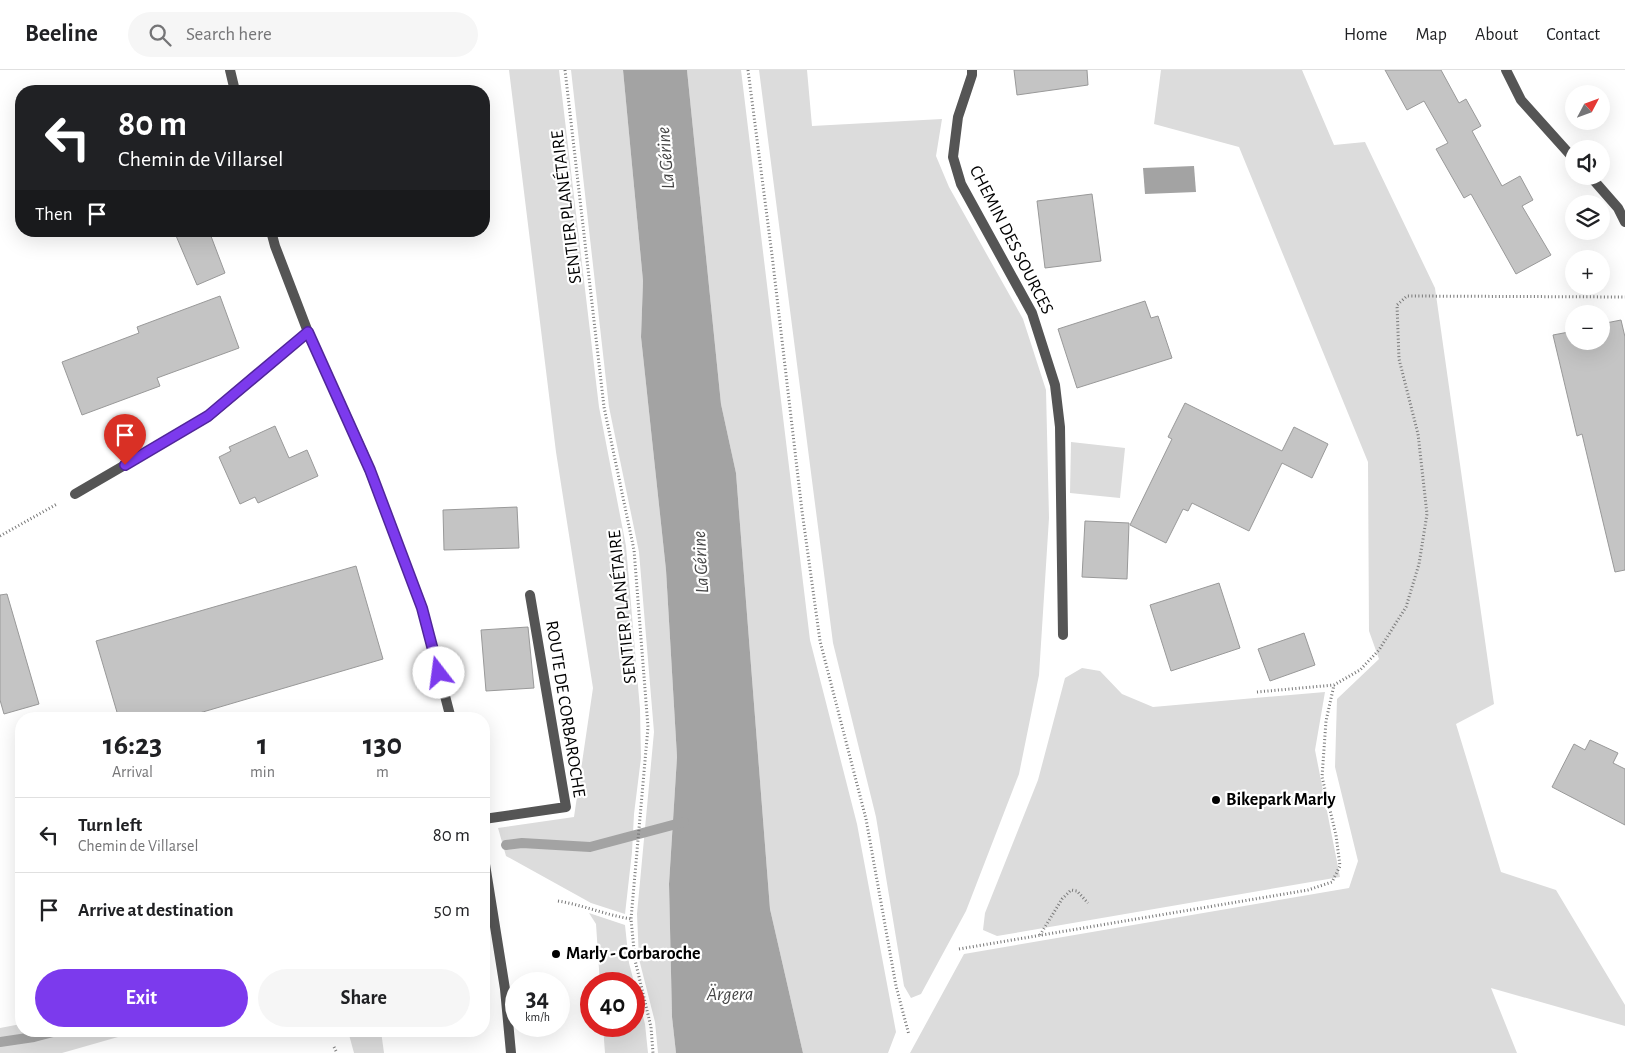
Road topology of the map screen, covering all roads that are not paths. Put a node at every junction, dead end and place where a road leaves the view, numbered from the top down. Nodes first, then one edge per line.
1 (230, 70) edge
2 (972, 70) edge
3 (1506, 70) edge
4 (234, 85) edge
5 (1565, 149) edge
6 (1598, 185) edge
7 (1625, 222) edge
8 (273, 237) edge
9 (308, 332) junction
10 (75, 494) road end
11 (530, 595) dead end
12 (1063, 635) dead end
13 (449, 712) edge
14 (490, 818) edge
15 (490, 895) edge
16 (511, 1053) edge

1 - 4 street
2 - 12 street, CHEMIN DES SOURCES
3 - 5 street
6 - 7 street
8 - 9 street
9 - 10 street
9 - 13 street
11 - 14 street, ROUTE DE CORBAROCHE
15 - 16 street

